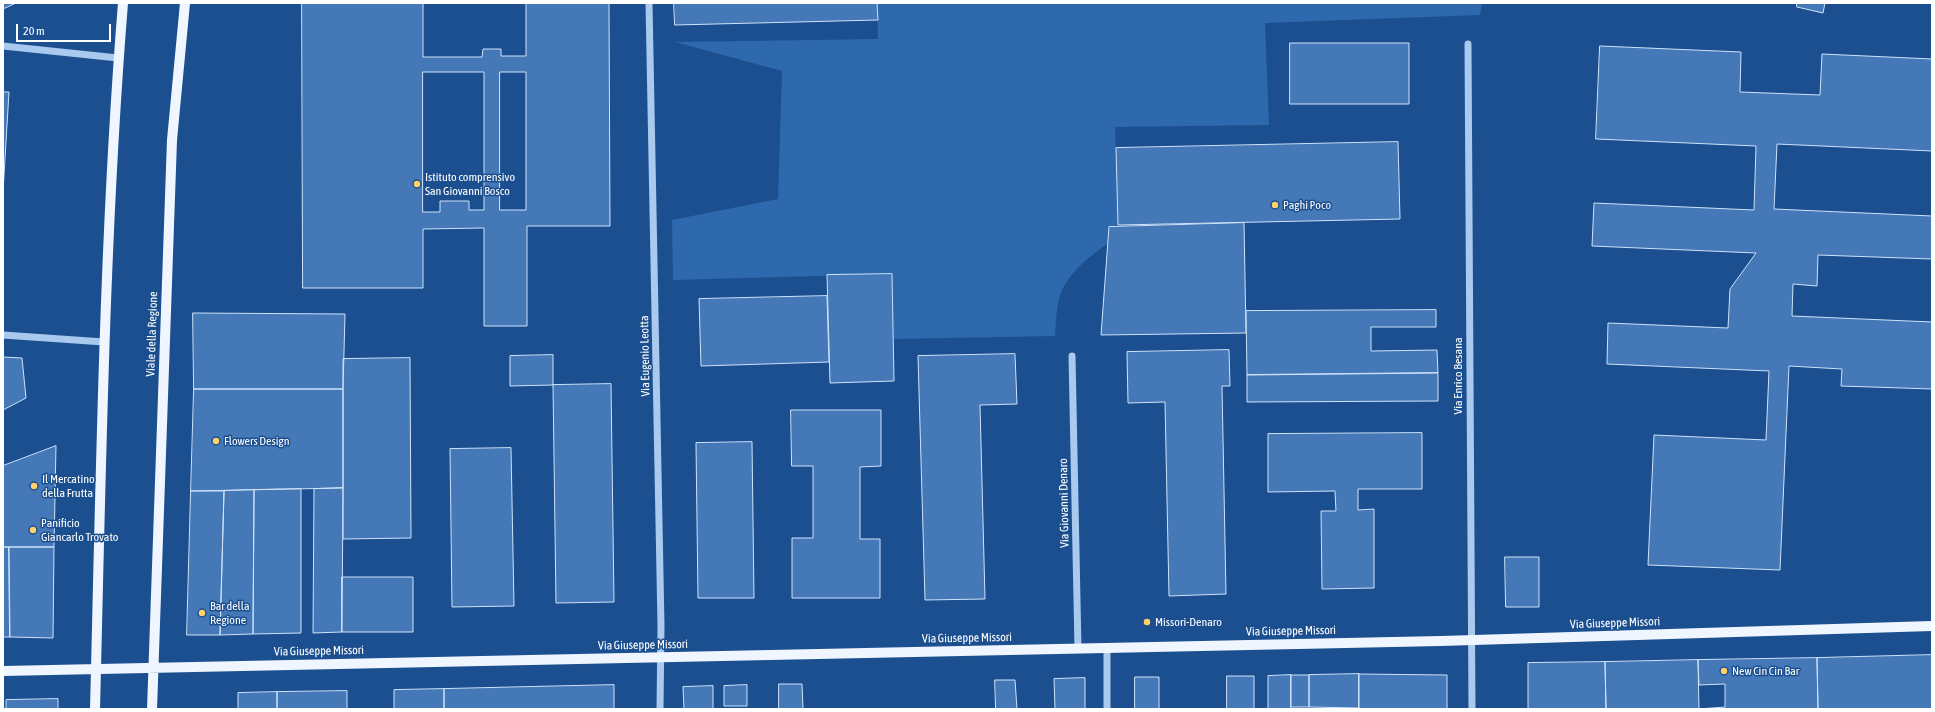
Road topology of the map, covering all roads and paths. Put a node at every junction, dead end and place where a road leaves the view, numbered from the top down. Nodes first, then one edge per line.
1 (123, 3) edge
2 (185, 3) edge
3 (650, 3) edge
4 (1468, 44) dead end
5 (3, 46) edge
6 (118, 58) junction
7 (3, 335) edge
8 (104, 342) junction
9 (1072, 356) dead end
10 (1932, 626) edge
11 (1471, 640) junction
12 (1107, 648) junction
13 (1078, 649) junction
14 (661, 657) junction
15 (153, 667) junction
16 (96, 669) junction
17 (3, 671) edge
18 (95, 709) edge
19 (152, 709) edge
20 (660, 709) edge
21 (1107, 709) edge
22 (1472, 709) edge

1 - 6 main road
2 - 15 main road, Viale della Regione
3 - 14 street, Via Eugenio Leotta
4 - 11 street, Via Enrico Besana
5 - 6 street
6 - 8 main road
7 - 8 street
8 - 16 main road
9 - 13 street, Via Giovanni Denaro
10 - 11 main road, Via Giuseppe Missori
11 - 12 main road, Via Giuseppe Missori
11 - 22 street, Via Enrico Besana
12 - 13 main road, Via Giuseppe Missori
12 - 21 street
13 - 14 main road, Via Giuseppe Missori
14 - 15 main road, Via Giuseppe Missori
14 - 20 street, Via Eugenio Leotta
15 - 16 main road, Via Giuseppe Missori
15 - 19 main road, Viale della Regione
16 - 17 main road, Via Giuseppe Missori
16 - 18 main road

